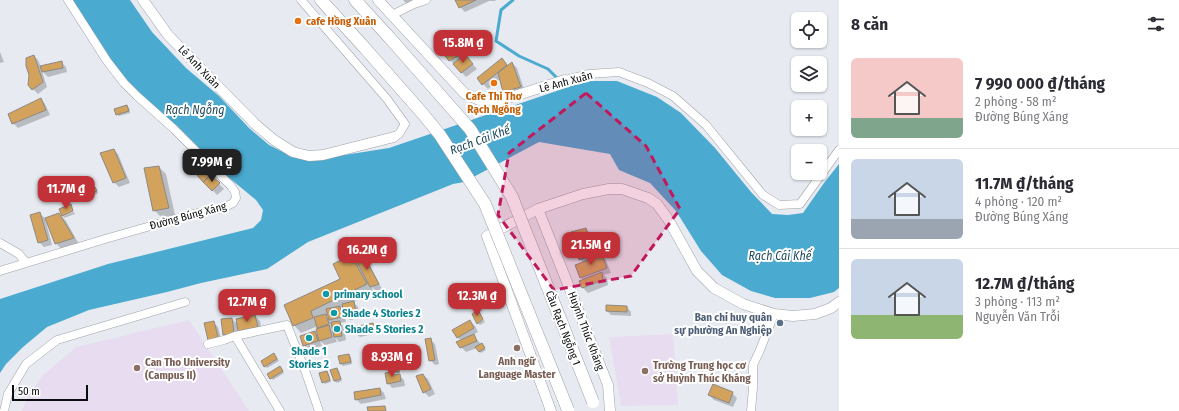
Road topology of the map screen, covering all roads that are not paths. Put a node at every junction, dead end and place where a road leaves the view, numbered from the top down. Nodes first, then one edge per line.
1 (68, 0) edge
2 (143, 0) edge
3 (301, 0) edge
4 (321, 0) edge
5 (354, 0) edge
6 (378, 0) edge
7 (426, 0) edge
8 (392, 15) junction
9 (560, 82) joint
10 (394, 137) joint
11 (839, 150) edge
12 (538, 209) junction
13 (0, 243) edge
14 (26, 263) junction
15 (0, 271) edge
16 (185, 302) dead end
17 (839, 302) edge
18 (774, 314) junction
19 (235, 336) junction
20 (208, 344) dead end
21 (594, 407) edge
22 (4, 411) edge
23 (280, 411) edge
24 (319, 411) edge
25 (551, 411) edge
26 (568, 411) edge
27 (610, 411) edge
28 (751, 411) edge

1 - 14 street, Đường Búng Xáng
2 - 10 street, Lê Anh Xuân
3 - 10 street
4 - 26 main road, bridge
5 - 21 main road, Cầu Rạch Ngỗng 1, bridge
6 - 8 street, Lê Anh Xuân
7 - 8 street
8 - 9 street, Lê Anh Xuân
9 - 11 street, Lê Anh Xuân
12 - 18 street
12 - 25 street
12 - 27 street, Huỳnh Thúc Kháng
13 - 14 street
14 - 15 street, Đường Búng Xáng
16 - 22 street
17 - 18 street
18 - 28 street
19 - 20 street
19 - 23 street
19 - 24 street

